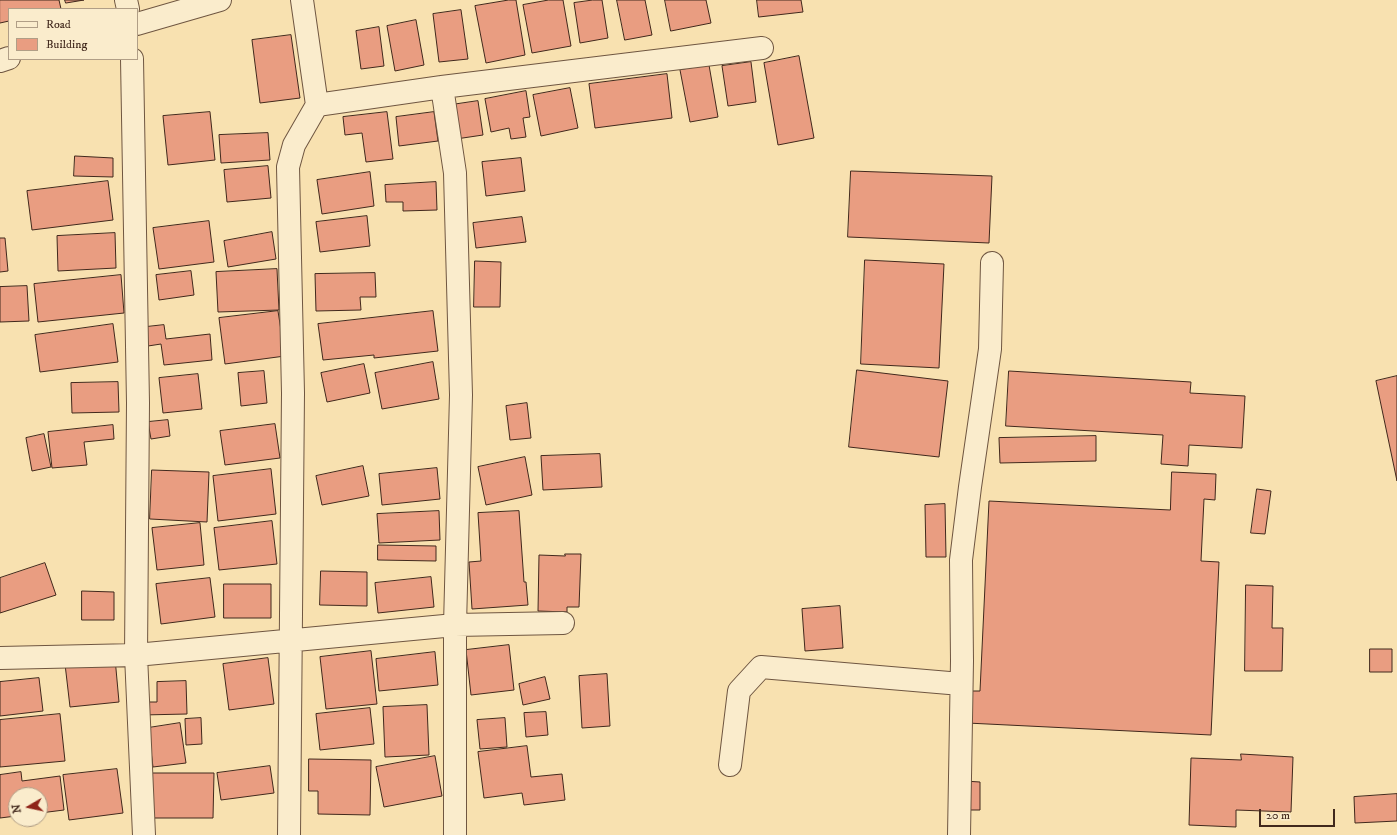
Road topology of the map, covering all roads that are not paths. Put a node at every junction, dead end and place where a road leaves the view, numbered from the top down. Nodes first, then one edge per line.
1 (220, 0) edge
2 (302, 0) edge
3 (138, 24) edge
4 (762, 48) dead end
5 (132, 60) edge
6 (442, 87) junction
7 (317, 105) junction
8 (992, 263) dead end
9 (563, 623) dead end
10 (455, 625) junction
11 (291, 640) junction
12 (136, 655) junction
13 (0, 658) edge
14 (961, 684) junction
15 (730, 765) dead end
16 (144, 835) edge
17 (290, 835) edge
18 (454, 835) edge
19 (959, 835) edge

1 - 3 street
2 - 7 street
4 - 6 street
5 - 12 street
6 - 7 street
6 - 10 street
7 - 11 street
8 - 14 street
9 - 10 street
10 - 11 street
10 - 18 street
11 - 12 street
11 - 17 street
12 - 13 street
12 - 16 street
14 - 15 street
14 - 19 street

